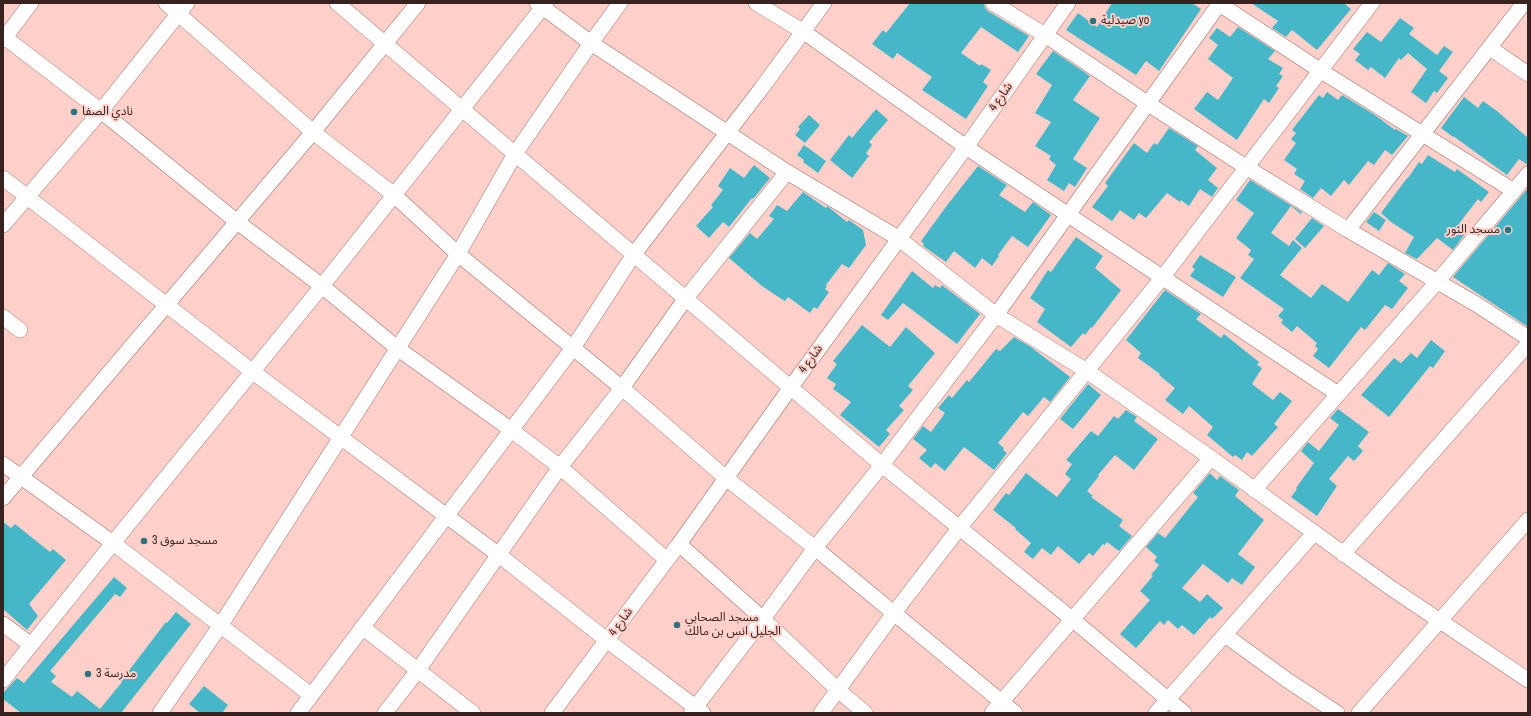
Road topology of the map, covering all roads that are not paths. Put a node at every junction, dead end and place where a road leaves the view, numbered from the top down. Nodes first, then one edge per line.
1 (32, 3) edge
2 (166, 3) edge
3 (337, 3) edge
4 (418, 3) edge
5 (620, 3) edge
6 (756, 3) edge
7 (824, 3) edge
8 (993, 3) edge
9 (1068, 3) edge
10 (1219, 3) edge
11 (1372, 3) edge
12 (1524, 3) edge
13 (542, 4) edge
14 (183, 8) edge
15 (804, 32) junction
16 (1045, 34) junction
17 (4, 38) edge
18 (591, 43) junction
19 (385, 44) junction
20 (1490, 48) junction
21 (1322, 71) junction
22 (1528, 74) edge
23 (1147, 103) junction
24 (461, 109) junction
25 (101, 111) junction
26 (313, 132) junction
27 (728, 133) junction
28 (1422, 134) junction
29 (966, 147) junction
30 (515, 154) junction
31 (1246, 167) junction
32 (787, 172) junction
33 (1528, 174) edge
34 (3, 178) edge
35 (1514, 191) junction
36 (393, 194) junction
37 (28, 197) junction
38 (1068, 214) junction
39 (236, 221) junction
40 (3, 225) edge
41 (1348, 230) junction
42 (898, 238) junction
43 (458, 254) junction
44 (634, 254) junction
45 (1162, 278) junction
46 (1437, 282) junction
47 (322, 286) junction
48 (686, 298) junction
49 (166, 306) junction
50 (996, 315) junction
51 (3, 316) edge
52 (20, 330) dead end
53 (1528, 338) edge
54 (1528, 344) edge
55 (397, 348) junction
56 (573, 348) junction
57 (1087, 371) junction
58 (252, 372) junction
59 (791, 387) junction
60 (622, 388) junction
61 (1338, 394) junction
62 (510, 429) junction
63 (340, 436) junction
64 (1211, 458) junction
65 (3, 464) edge
66 (882, 465) junction
67 (560, 467) junction
68 (21, 477) junction
69 (726, 478) junction
70 (1254, 490) junction
71 (3, 498) edge
72 (446, 515) junction
73 (1528, 520) edge
74 (960, 527) junction
75 (1314, 533) junction
76 (113, 543) junction
77 (679, 544) junction
78 (815, 548) junction
79 (1343, 554) junction
80 (499, 555) junction
81 (667, 560) junction
82 (894, 614) junction
83 (764, 619) junction
84 (1072, 619) junction
85 (1440, 622) junction
86 (3, 624) edge
87 (220, 626) junction
88 (362, 627) junction
89 (1225, 635) junction
90 (608, 641) junction
91 (31, 645) junction
92 (418, 670) junction
93 (3, 680) edge
94 (1528, 680) edge
95 (838, 690) junction
96 (311, 695) junction
97 (1168, 700) junction
98 (997, 707) edge
99 (696, 711) edge
100 (160, 713) edge
101 (298, 713) edge
102 (385, 713) edge
103 (473, 713) edge
104 (552, 713) edge
105 (821, 713) edge
106 (865, 713) edge
107 (1015, 713) edge
108 (1156, 713) edge
109 (1184, 713) edge
110 (1337, 713) edge
111 (1359, 713) edge

1 - 17 street
2 - 14 street
3 - 19 street
4 - 19 street
5 - 18 street
6 - 15 street
7 - 15 street
8 - 16 street
9 - 16 street, شارع 4
10 - 21 street
10 - 23 street
11 - 21 street
12 - 20 street
13 - 18 street
13 - 24 street
14 - 25 street
14 - 26 street
15 - 27 street
15 - 29 street
16 - 23 street
16 - 29 street, شارع 4
17 - 25 street
18 - 27 street
18 - 30 street
19 - 24 street
19 - 26 street
20 - 22 street
20 - 28 street
21 - 28 street
21 - 31 street
23 - 31 street
23 - 38 street
24 - 30 street
24 - 36 street
25 - 37 street
25 - 39 street
26 - 36 street
26 - 39 street
27 - 32 street
27 - 44 street
28 - 35 street
28 - 41 street
29 - 38 street
29 - 42 street, شارع 4
30 - 43 street
30 - 44 street
31 - 41 street
31 - 45 street
32 - 42 street
32 - 48 street
33 - 35 street
34 - 37 street
35 - 46 street
36 - 43 street
36 - 47 street
37 - 40 street
37 - 49 street
38 - 45 street
38 - 50 street
39 - 47 street
39 - 49 street
41 - 46 street
42 - 50 street
42 - 59 street, شارع 4
43 - 55 street
43 - 56 street
44 - 48 street
44 - 56 street
45 - 57 street
45 - 61 street
46 - 53 street
46 - 61 street
47 - 55 street
47 - 58 street
48 - 59 street
48 - 60 street
49 - 58 street
49 - 68 street
50 - 57 street
50 - 66 street
51 - 52 street
54 - 79 street
55 - 62 street
55 - 63 street
56 - 60 street
56 - 62 street
57 - 64 street
57 - 74 street
58 - 63 street
58 - 76 street
59 - 66 street
59 - 69 street, شارع 4
60 - 67 street
60 - 69 street
61 - 70 street
62 - 67 street
62 - 72 street
63 - 72 street
63 - 87 street
64 - 70 street
64 - 84 street
65 - 68 street
66 - 74 street
66 - 78 street
67 - 80 street
67 - 81 street
68 - 71 street
68 - 76 street
69 - 77 street, شارع 4
69 - 78 street
70 - 75 street
72 - 80 street
72 - 88 street
73 - 85 street
74 - 82 street
74 - 84 street
75 - 79 street
75 - 89 street
76 - 87 street
76 - 91 street
77 - 81 street, شارع 4
77 - 83 street
78 - 82 street
78 - 83 street
79 - 85 street
80 - 90 street
80 - 92 street
81 - 90 street, شارع 4
82 - 95 street
82 - 98 street
83 - 95 street
83 - 99 street
84 - 97 street
84 - 98 street
85 - 94 street
85 - 111 street
86 - 91 street
87 - 96 street
87 - 100 street
88 - 92 street
88 - 96 street
89 - 97 street
89 - 110 street
90 - 99 street
90 - 104 street, شارع 4
91 - 93 street
92 - 102 street
92 - 103 street
95 - 105 street
95 - 106 street
96 - 101 street
97 - 108 street
97 - 109 street
98 - 107 street

